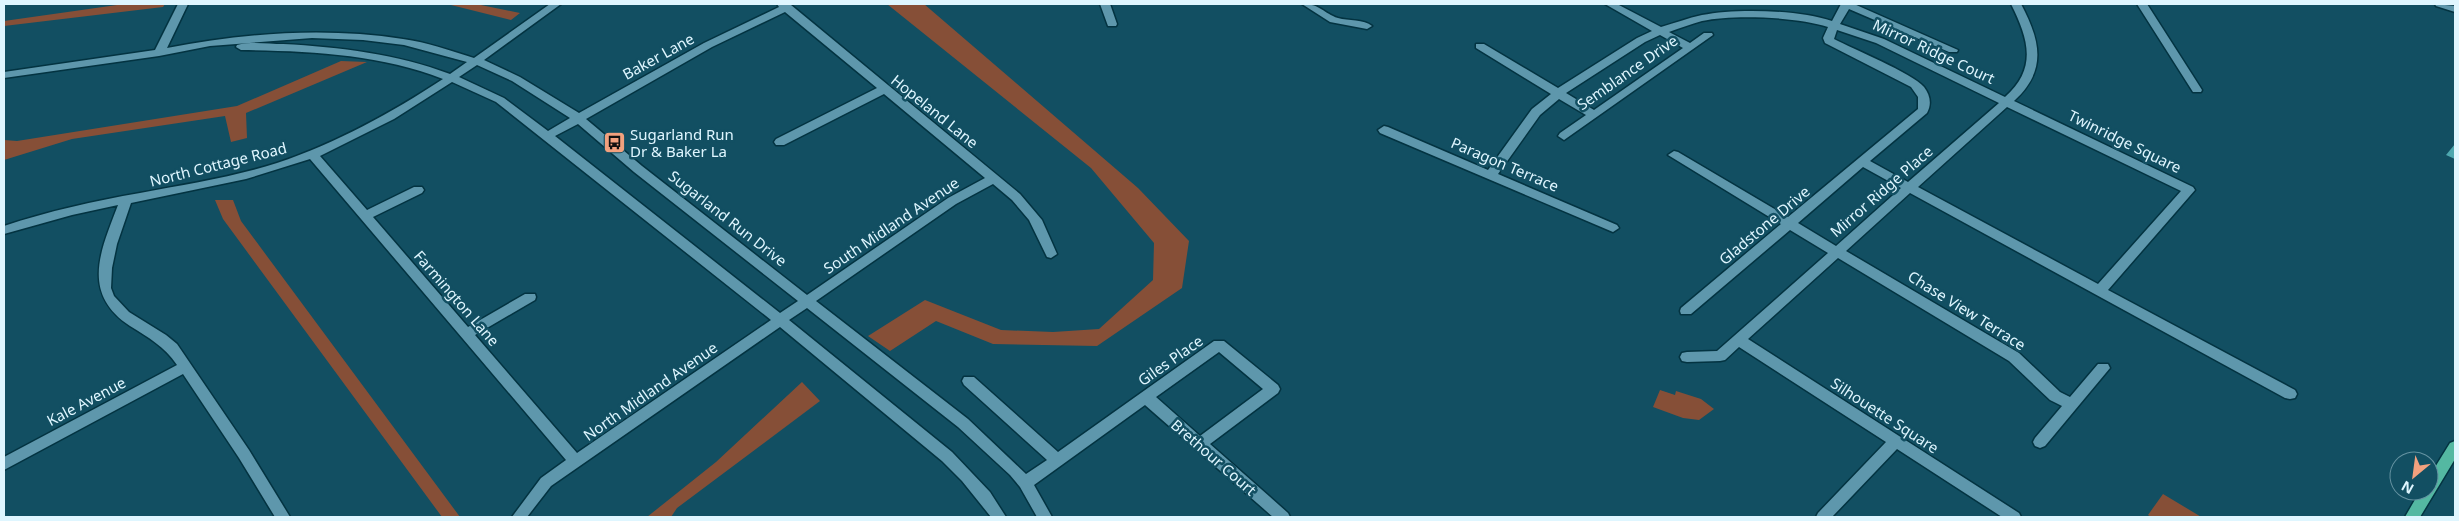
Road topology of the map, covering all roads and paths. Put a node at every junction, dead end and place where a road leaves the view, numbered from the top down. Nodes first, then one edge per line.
1 (183, 4) edge
2 (556, 4) edge
3 (1105, 4) edge
4 (1307, 4) edge
5 (1610, 4) edge
6 (1846, 4) edge
7 (2016, 4) edge
8 (2142, 4) edge
9 (2440, 4) edge
10 (784, 6) edge
11 (2455, 9) edge
12 (1723, 10) edge
13 (1112, 24) dead end
14 (1833, 24) junction
15 (1368, 26) dead end
16 (1660, 31) junction
17 (1708, 35) dead end
18 (1480, 46) dead end
19 (1690, 47) junction
20 (1953, 50) dead end
21 (159, 53) junction
22 (476, 61) junction
23 (4, 75) edge
24 (451, 78) junction
25 (884, 89) junction
26 (2197, 90) dead end
27 (1559, 93) junction
28 (2007, 101) junction
29 (1593, 114) junction
30 (578, 118) junction
31 (1384, 130) dead end
32 (547, 136) junction
33 (1564, 136) dead end
34 (780, 142) dead end
35 (313, 155) junction
36 (1674, 155) dead end
37 (1862, 162) junction
38 (1490, 176) junction
39 (994, 178) junction
40 (1910, 188) junction
41 (418, 190) dead end
42 (126, 201) junction
43 (365, 216) junction
44 (1789, 222) junction
45 (1613, 228) dead end
46 (4, 230) edge
47 (1839, 251) junction
48 (1051, 254) dead end
49 (2100, 291) junction
50 (530, 297) dead end
51 (808, 301) junction
52 (1686, 311) dead end
53 (781, 320) junction
54 (467, 334) junction
55 (1739, 340) junction
56 (1686, 357) dead end
57 (185, 367) junction
58 (2103, 368) dead end
59 (969, 380) dead end
60 (2290, 394) dead end
61 (1146, 397) junction
62 (2072, 404) junction
63 (1895, 442) junction
64 (2040, 442) dead end
65 (1200, 444) junction
66 (2455, 447) edge
67 (1057, 460) junction
68 (576, 462) junction
69 (4, 464) edge
70 (2439, 474) edge
71 (1025, 483) junction
72 (2422, 501) edge
73 (1276, 515) edge
74 (284, 517) edge
75 (519, 517) edge
76 (1000, 517) edge
77 (1045, 517) edge
78 (1823, 517) edge
79 (2014, 517) edge
80 (2412, 517) edge

1 - 21 street
2 - 22 street, North Cottage Road
3 - 13 street
4 - 15 street
5 - 16 street
6 - 14 street
6 - 20 street
7 - 28 street, Mirror Ridge Place
8 - 26 street
9 - 11 street
10 - 25 street, Hopeland Lane
10 - 30 street, Baker Lane
12 - 14 street, Mirror Ridge Court
12 - 16 street, Mirror Ridge Court
14 - 28 street, Mirror Ridge Court
14 - 37 street, Gladstone Drive
16 - 19 street
16 - 27 street, Mirror Ridge Court
17 - 19 street, Semblance Drive
18 - 27 street
19 - 29 street, Semblance Drive
21 - 22 street, Sugarland Run Drive
21 - 23 street, Sugarland Run Drive
21 - 24 street, Sugarland Run Drive
22 - 24 street, North Cottage Road
22 - 30 street, Sugarland Run Drive
24 - 32 street, Sugarland Run Drive
24 - 35 street, North Cottage Road
25 - 34 street
25 - 39 street, Hopeland Lane
27 - 29 street
27 - 38 street, Mirror Ridge Court
28 - 40 street, Mirror Ridge Place
28 - 49 street, Twinridge Square
29 - 33 street, Semblance Drive
30 - 32 street, Baker Lane
30 - 51 street, Sugarland Run Drive
31 - 38 street, Paragon Terrace
32 - 53 street, Sugarland Run Drive
35 - 42 street, North Cottage Road
35 - 43 street, Farmington Lane
36 - 44 street, Chase View Terrace
37 - 40 street
37 - 44 street, Gladstone Drive
38 - 45 street, Paragon Terrace
39 - 48 street, Hopeland Lane
39 - 51 street, South Midland Avenue
40 - 47 street, Mirror Ridge Place
40 - 49 street
41 - 43 street
42 - 46 street, North Cottage Road
42 - 57 street
43 - 54 street, Farmington Lane
44 - 47 street, Chase View Terrace
44 - 52 street, Gladstone Drive
47 - 55 street, Mirror Ridge Place
47 - 62 street, Chase View Terrace
49 - 60 street
50 - 54 street
51 - 53 street, North Midland Avenue
51 - 71 street, Sugarland Run Drive
53 - 68 street, North Midland Avenue
53 - 76 street, Sugarland Run Drive
54 - 68 street, Farmington Lane
55 - 56 street, Mirror Ridge Place
55 - 63 street, Silhouette Square
57 - 69 street, Kale Avenue
57 - 74 street
58 - 62 street
59 - 67 street
61 - 65 street, Brethour Court
61 - 65 street, Giles Place
61 - 67 street, Giles Place
62 - 64 street
63 - 78 street
63 - 79 street, Silhouette Square
65 - 73 street, Brethour Court
66 - 70 main road
67 - 71 street, Giles Place
68 - 75 street, North Midland Avenue
71 - 77 street, Sugarland Run Drive
72 - 80 main road

